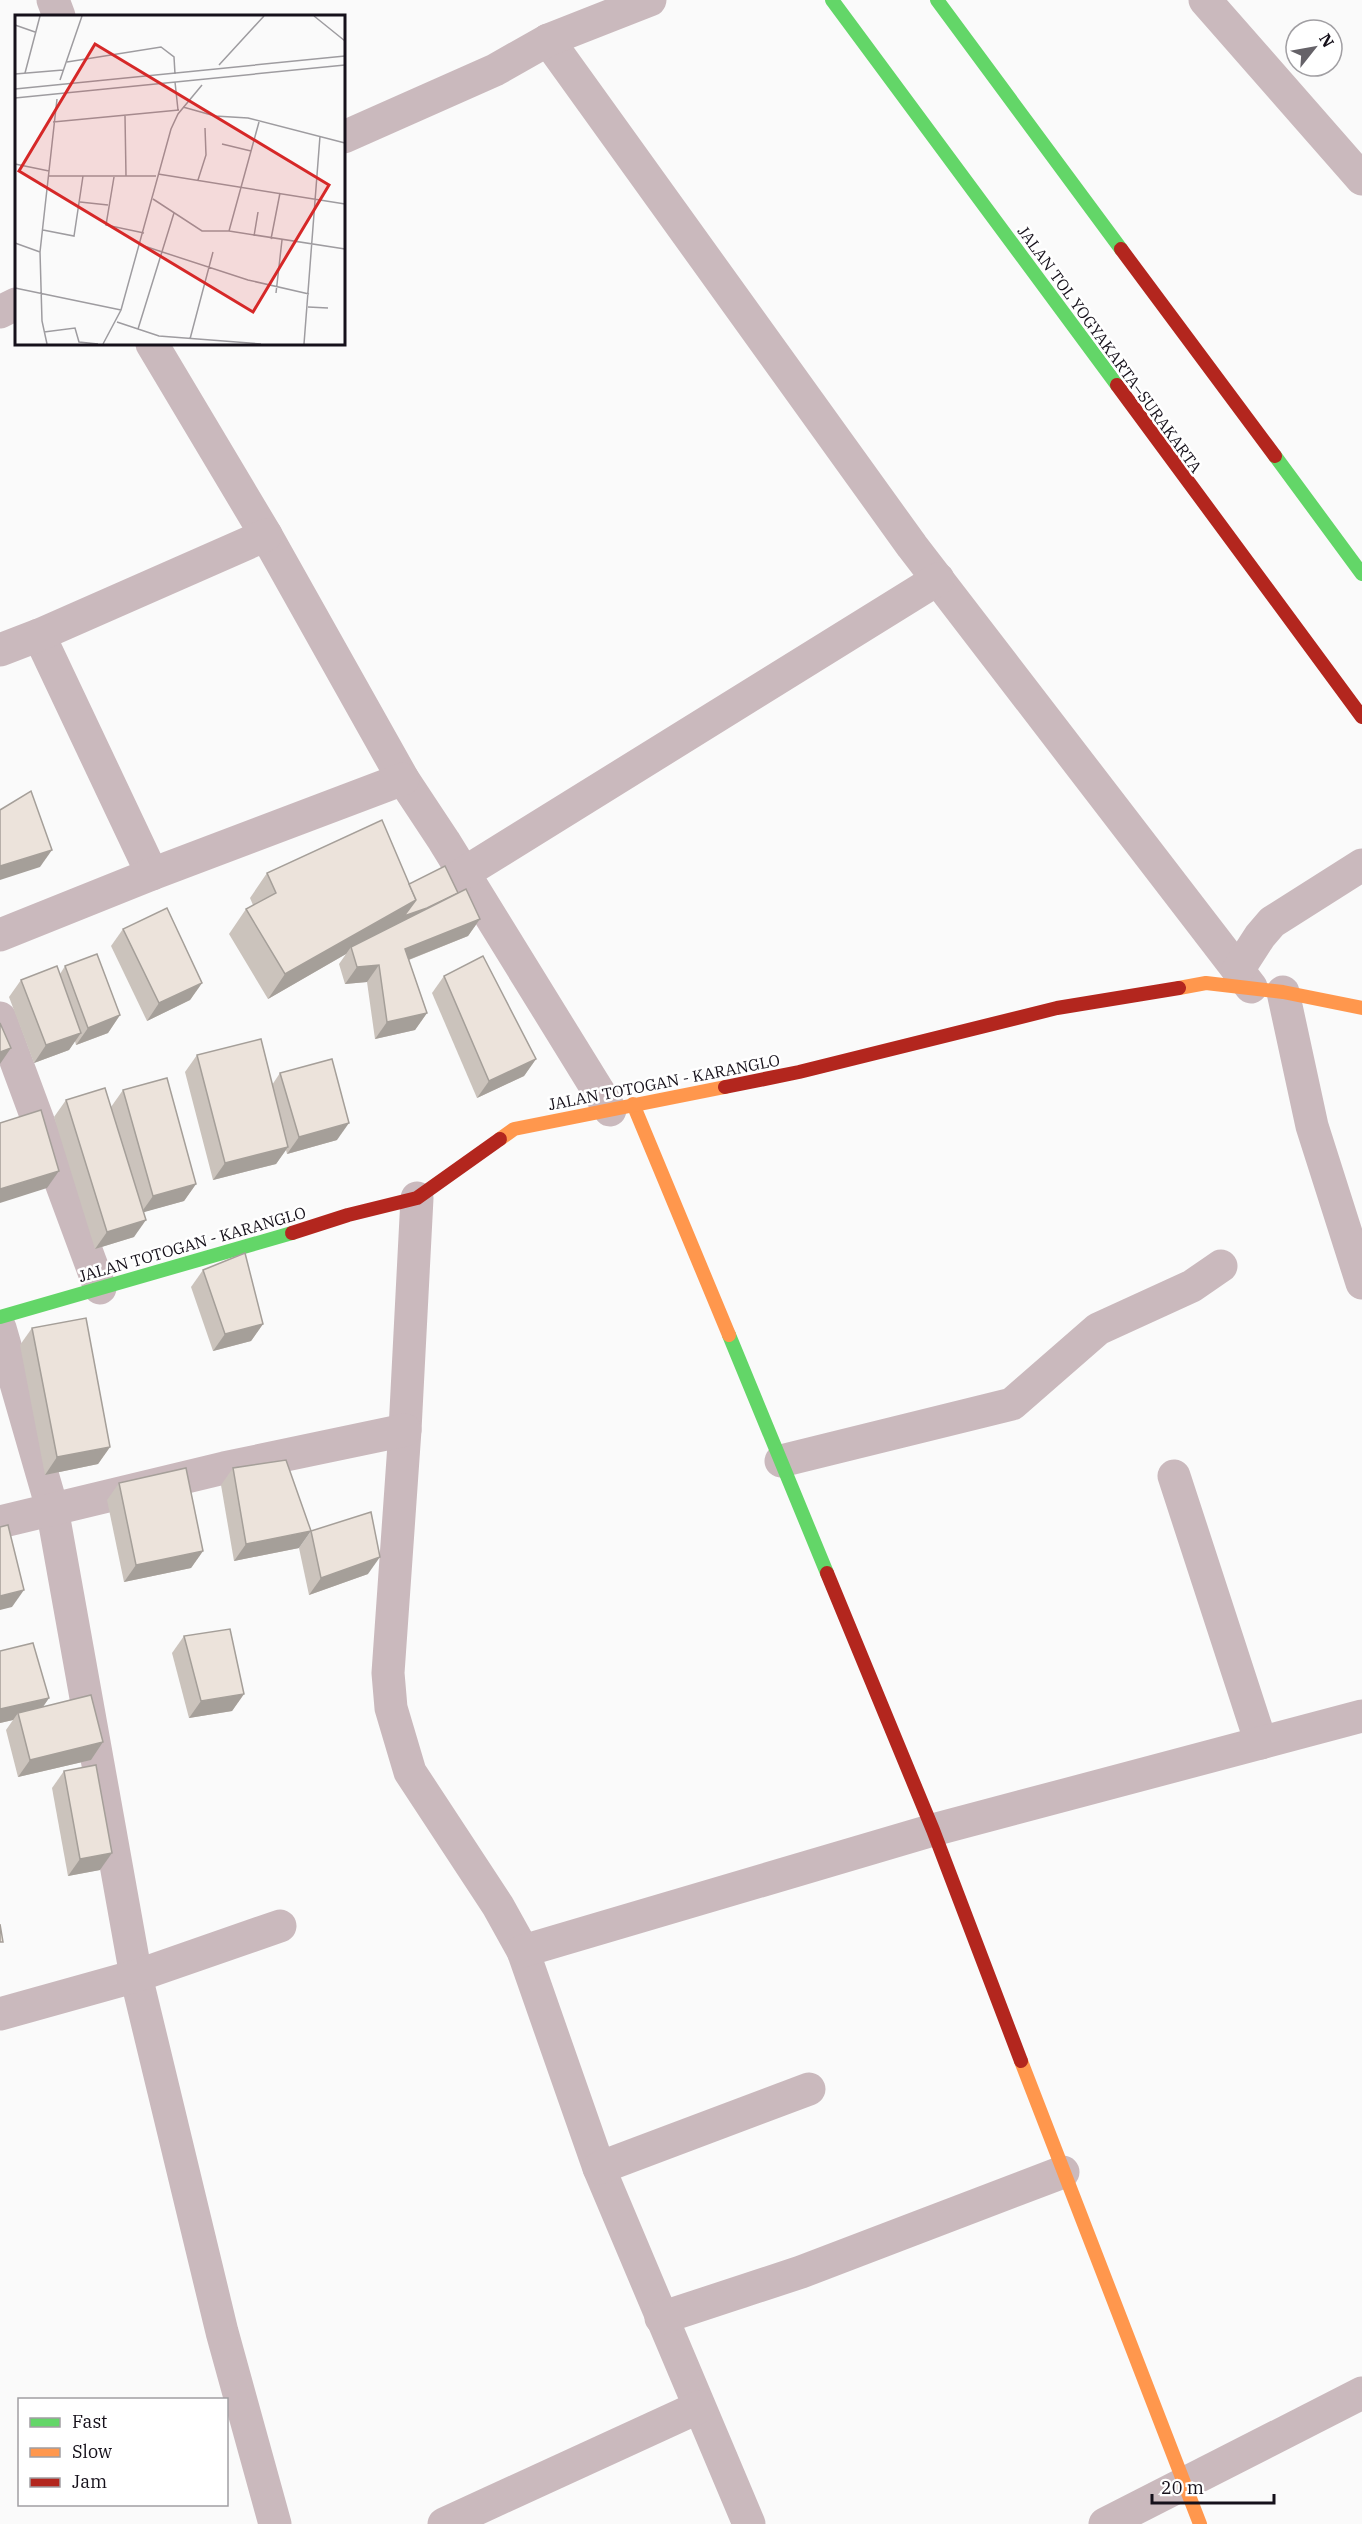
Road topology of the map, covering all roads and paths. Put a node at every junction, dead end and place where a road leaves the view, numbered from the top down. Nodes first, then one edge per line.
1 (53, 0) edge
2 (650, 0) edge
3 (832, 0) edge
4 (936, 0) edge
5 (1205, 0) edge
6 (59, 15) edge
7 (548, 40) junction
8 (345, 137) edge
9 (1362, 179) edge
10 (15, 304) edge
11 (0, 312) edge
12 (153, 345) edge
13 (266, 535) junction
14 (1362, 574) edge
15 (938, 579) junction
16 (39, 635) junction
17 (0, 650) edge
18 (1362, 717) edge
19 (403, 779) junction
20 (1362, 865) edge
21 (464, 873) junction
22 (152, 874) junction
23 (0, 935) edge
24 (1244, 979) junction
25 (1283, 992) junction
26 (1362, 1008) edge
27 (0, 1018) edge
28 (622, 1107) junction
29 (417, 1198) junction
30 (1221, 1266) dead end
31 (1362, 1282) edge
32 (100, 1288) junction
33 (0, 1317) edge
34 (0, 1328) edge
35 (405, 1430) junction
36 (781, 1461) junction
37 (1174, 1476) dead end
38 (52, 1508) junction
39 (0, 1522) edge
40 (1362, 1716) edge
41 (1261, 1743) junction
42 (933, 1830) junction
43 (280, 1926) dead end
44 (523, 1951) junction
45 (136, 1976) junction
46 (0, 2014) edge
47 (809, 2089) dead end
48 (599, 2168) junction
49 (1063, 2172) junction
50 (661, 2318) junction
51 (1362, 2393) edge
52 (699, 2408) junction
53 (1185, 2484) junction
54 (275, 2524) edge
55 (444, 2524) edge
56 (749, 2524) edge
57 (1105, 2524) edge
58 (1200, 2524) edge

1 - 6 street
2 - 7 street
3 - 18 main road, JALAN TOL YOGYAKARTA–SURAKARTA
4 - 14 main road
5 - 9 street
7 - 8 street
7 - 15 street
10 - 11 street
12 - 13 street
13 - 16 street
13 - 19 street
15 - 21 street
15 - 24 street
16 - 17 street
16 - 22 street
19 - 21 street
19 - 22 street
20 - 24 street
21 - 28 street
22 - 23 street
24 - 25 main road, JALAN TOTOGAN - KARANGLO
24 - 28 main road, JALAN TOTOGAN - KARANGLO
25 - 26 main road, JALAN TOTOGAN - KARANGLO
25 - 31 street
27 - 32 street
28 - 29 main road, JALAN TOTOGAN - KARANGLO
28 - 36 main road
29 - 32 main road, JALAN TOTOGAN - KARANGLO
29 - 35 street
30 - 36 street
32 - 33 main road, JALAN TOTOGAN - KARANGLO
34 - 38 street
35 - 38 street
35 - 44 street
36 - 42 main road
37 - 41 street
38 - 39 street
38 - 45 street
40 - 41 street
41 - 42 street
42 - 44 street
42 - 49 main road
43 - 45 street
44 - 48 street
45 - 46 street
45 - 54 street
47 - 48 street
48 - 50 street
49 - 50 street
49 - 53 main road
50 - 52 street
51 - 53 street
52 - 55 street
52 - 56 street
53 - 57 street
53 - 58 main road

